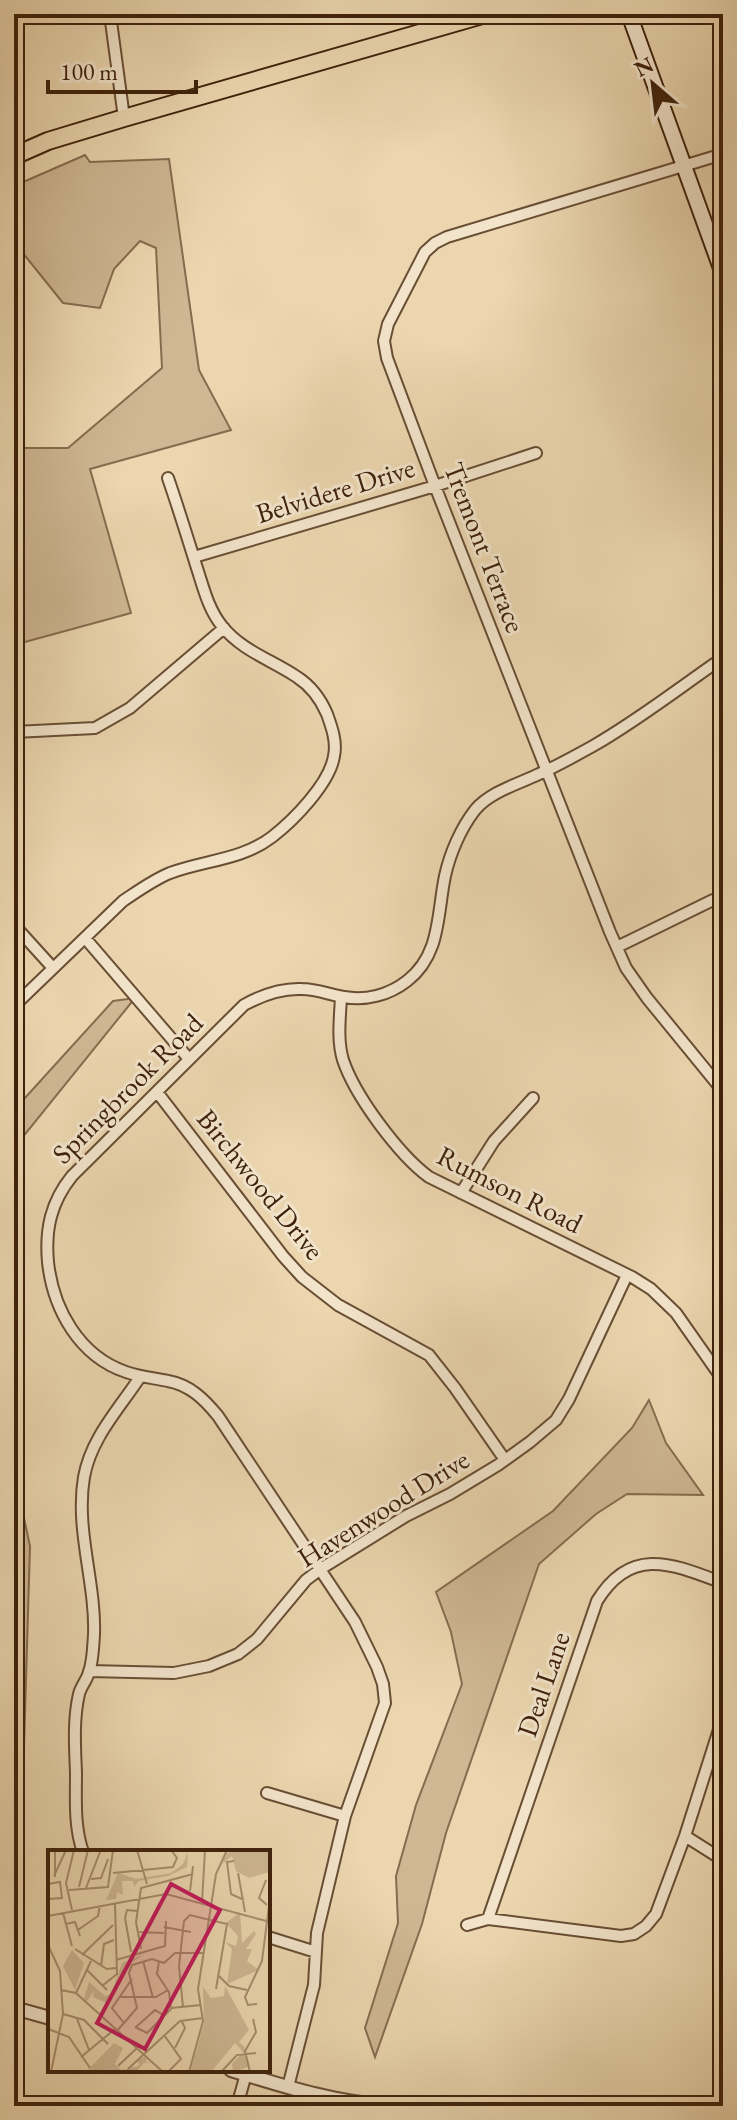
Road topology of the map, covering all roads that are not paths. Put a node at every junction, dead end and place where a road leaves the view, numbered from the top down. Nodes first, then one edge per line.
1 (110, 14) edge
2 (629, 14) edge
3 (480, 15) edge
4 (124, 118) junction
5 (723, 154) edge
6 (14, 156) edge
7 (684, 166) junction
8 (723, 274) edge
9 (536, 453) dead end
10 (168, 478) dead end
11 (435, 486) junction
12 (194, 557) junction
13 (224, 628) junction
14 (723, 660) edge
15 (14, 732) edge
16 (546, 770) junction
17 (713, 900) dead end
18 (14, 925) edge
19 (85, 938) junction
20 (617, 947) junction
21 (53, 968) junction
22 (341, 997) junction
23 (14, 1006) edge
24 (189, 1059) junction
25 (723, 1091) edge
26 (157, 1092) junction
27 (533, 1098) dead end
28 (461, 1193) junction
29 (627, 1275) junction
30 (140, 1377) junction
31 (723, 1380) edge
32 (505, 1460) junction
33 (320, 1570) junction
34 (723, 1583) edge
35 (89, 1671) junction
36 (723, 1717) edge
37 (267, 1793) dead end
38 (345, 1816) junction
39 (685, 1836) junction
40 (82, 1850) edge
41 (723, 1860) edge
42 (488, 1919) junction
43 (467, 1925) dead end
44 (270, 1938) edge
45 (316, 1952) junction
46 (14, 2008) edge
47 (48, 2017) edge
48 (238, 2072) edge
49 (246, 2074) junction
50 (288, 2087) junction
51 (237, 2106) edge
52 (390, 2106) edge
53 (465, 2106) edge
54 (539, 2106) edge

1 - 4 street
2 - 7 main road
3 - 4 main road
4 - 6 main road
5 - 7 street, Tremont Terrace
7 - 8 main road
7 - 11 street, Tremont Terrace
9 - 11 street, Belvidere Drive
10 - 12 street
11 - 12 street, Belvidere Drive
11 - 16 street, Tremont Terrace
12 - 13 street
13 - 15 street
13 - 19 street
14 - 16 street, Springbrook Road
16 - 20 street, Tremont Terrace
16 - 22 street, Springbrook Road
17 - 20 street
18 - 21 street
19 - 21 street
19 - 24 street
20 - 25 street, Tremont Terrace
21 - 23 street
22 - 24 street, Springbrook Road
22 - 28 street, Rumson Road
24 - 26 street, Springbrook Road
26 - 30 street, Springbrook Road
26 - 32 street, Birchwood Drive
27 - 28 street
28 - 29 street, Rumson Road
29 - 31 street, Rumson Road
29 - 32 street, Havenwood Drive
30 - 33 street, Springbrook Road
30 - 35 street
32 - 33 street, Havenwood Drive
33 - 35 street, Havenwood Drive
33 - 38 street, Springbrook Road
34 - 42 street, Deal Lane
35 - 40 street
36 - 39 street
37 - 38 street
38 - 45 street, Springbrook Road
39 - 41 street
39 - 42 street
42 - 43 street
44 - 45 street
45 - 50 street, Springbrook Road
46 - 47 street
48 - 49 street
49 - 50 street
49 - 51 street
50 - 52 street
53 - 54 street

